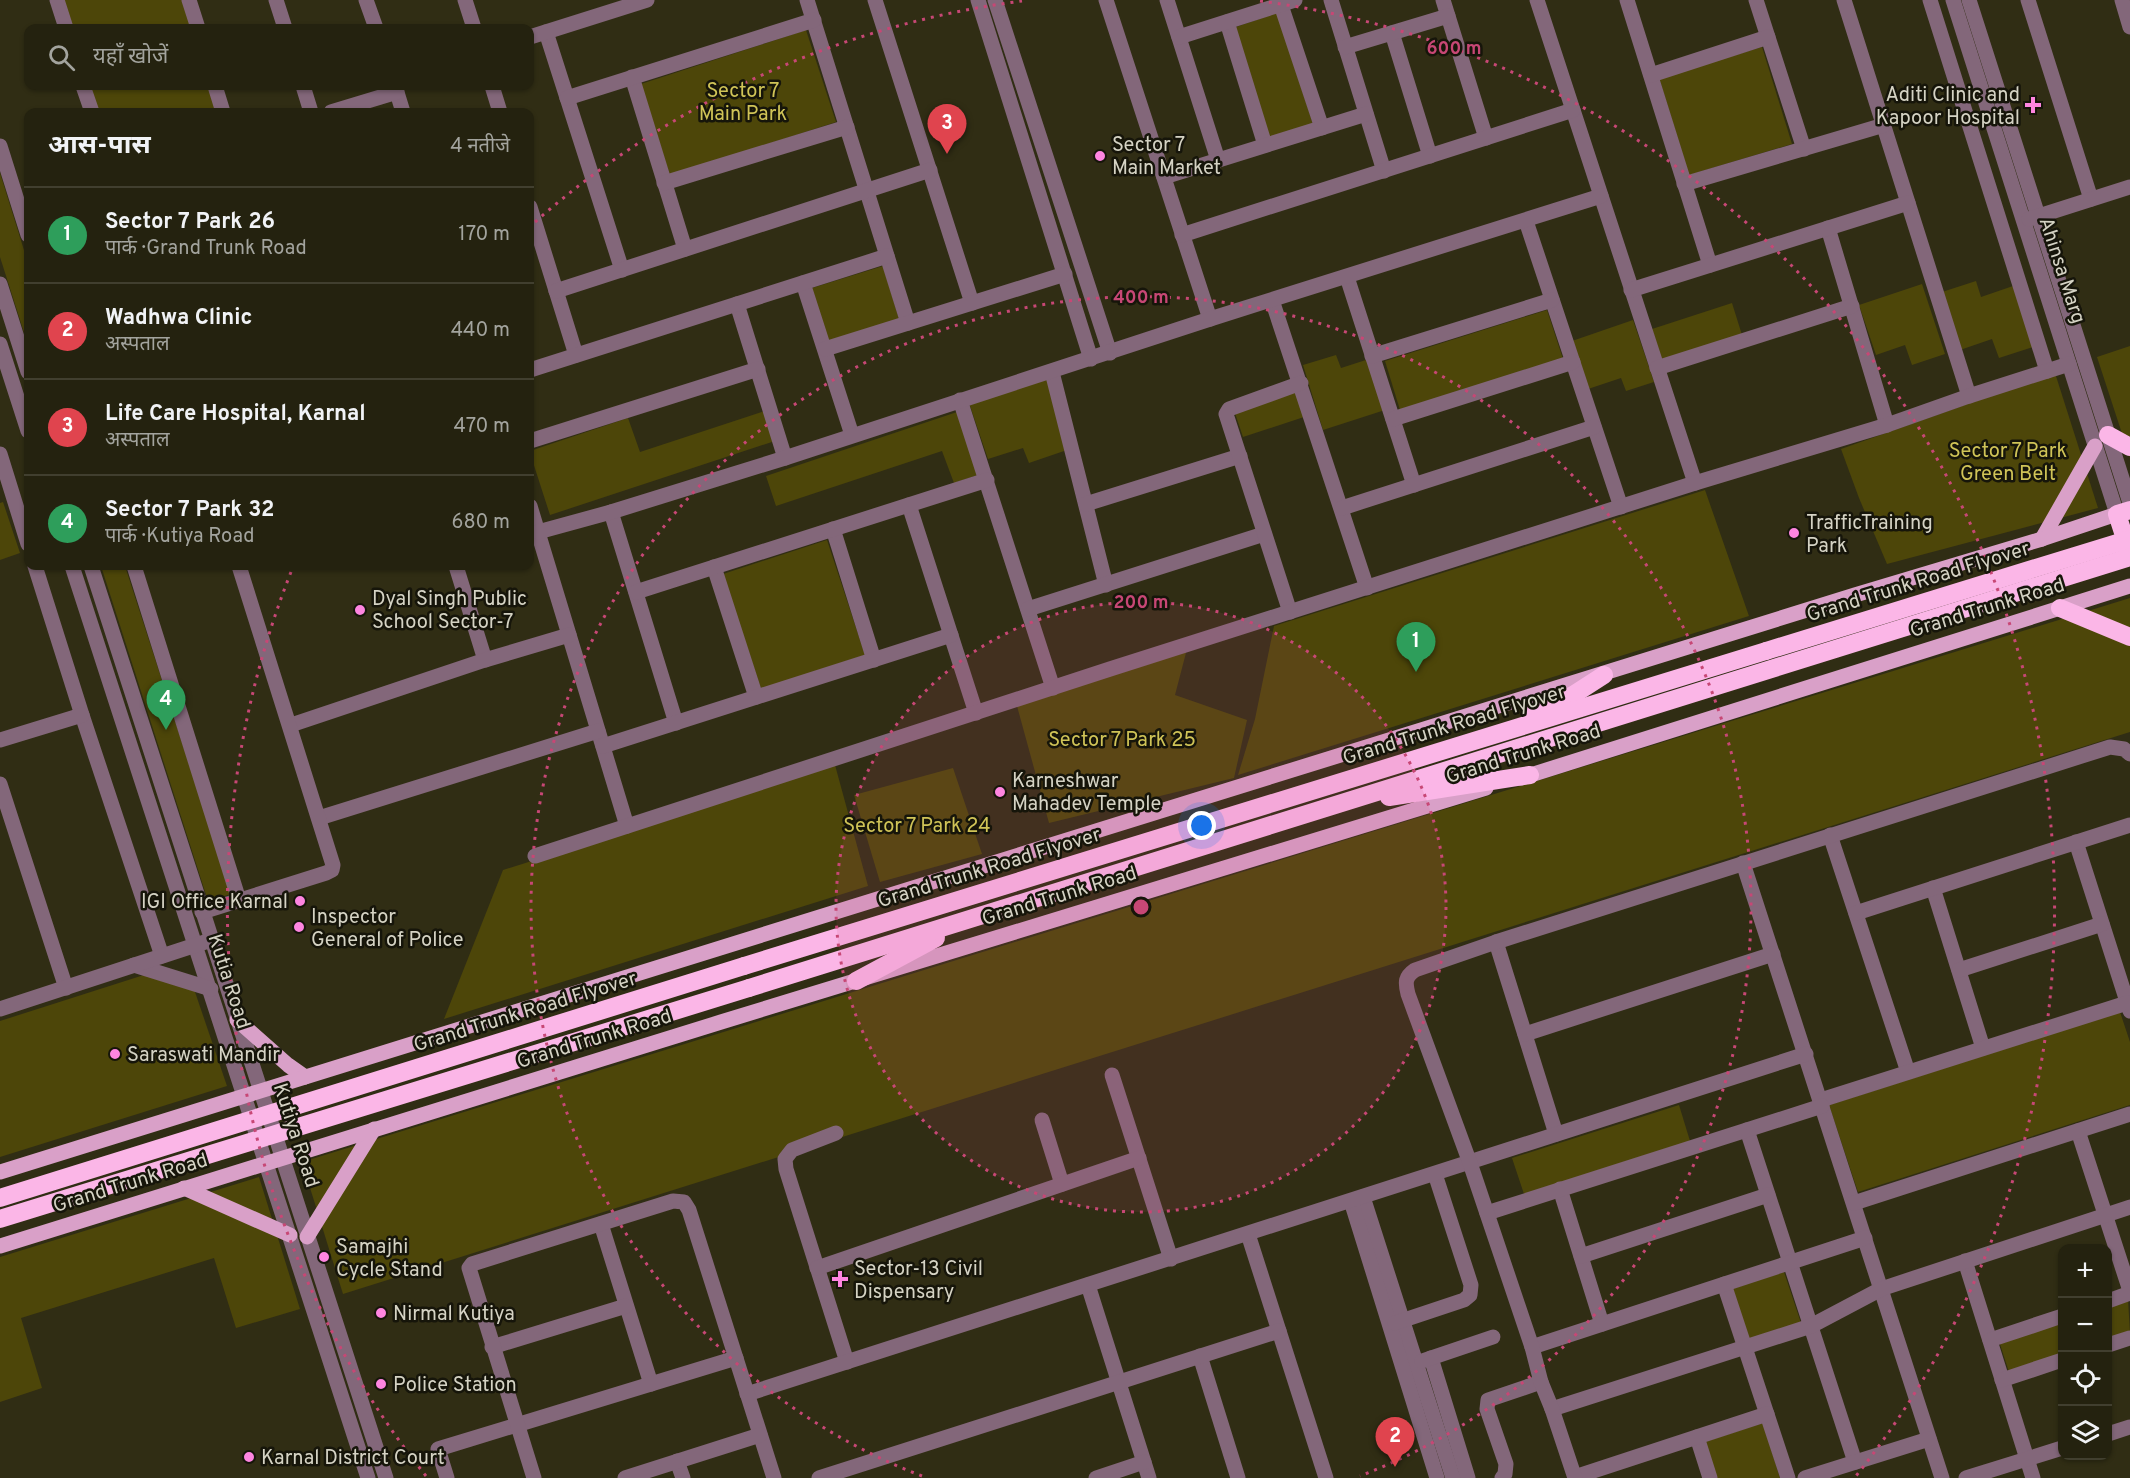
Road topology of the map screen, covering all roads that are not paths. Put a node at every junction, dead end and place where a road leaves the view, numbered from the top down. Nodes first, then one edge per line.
1 (57, 0) edge
2 (189, 0) edge
3 (276, 0) edge
4 (465, 0) edge
5 (647, 0) edge
6 (807, 0) edge
7 (875, 0) edge
8 (978, 0) edge
9 (995, 0) edge
10 (1106, 0) edge
11 (1167, 0) edge
12 (1331, 0) edge
13 (1443, 0) edge
14 (1537, 0) edge
15 (1628, 0) edge
16 (1756, 0) edge
17 (1844, 0) edge
18 (1930, 0) edge
19 (1953, 0) edge
20 (1969, 0) edge
21 (2028, 0) edge
22 (2122, 0) edge
23 (369, 1) edge
24 (1288, 2) edge
25 (1448, 16) junction
26 (814, 20) junction
27 (1227, 22) junction
28 (65, 24) edge
29 (197, 24) edge
30 (284, 24) edge
31 (375, 24) edge
32 (473, 24) edge
33 (1004, 27) junction
34 (2130, 27) edge
35 (988, 31) junction
36 (546, 32) junction
37 (1392, 33) junction
38 (534, 36) edge
39 (1179, 37) junction
40 (1768, 37) junction
41 (1346, 47) junction
42 (1651, 75) junction
43 (632, 77) junction
44 (84, 90) edge
45 (216, 90) edge
46 (304, 90) edge
47 (393, 90) edge
48 (396, 90) edge
49 (493, 90) edge
50 (567, 98) junction
51 (91, 108) edge
52 (222, 108) edge
53 (310, 108) edge
54 (342, 108) edge
55 (402, 108) edge
56 (499, 108) edge
57 (1573, 110) junction
58 (1366, 114) junction
59 (1884, 125) junction
60 (847, 127) junction
61 (1322, 128) junction
62 (1486, 138) junction
63 (1265, 145) junction
64 (0, 146) edge
65 (1804, 149) junction
66 (1430, 156) junction
67 (1218, 160) junction
68 (930, 170) junction
69 (1050, 170) junction
70 (1384, 171) junction
71 (1034, 174) junction
72 (1164, 177) junction
73 (664, 183) junction
74 (1684, 184) junction
75 (2130, 187) edge
76 (867, 191) junction
77 (1601, 196) junction
78 (2091, 199) junction
79 (1908, 203) junction
80 (2031, 218) junction
81 (534, 220) edge
82 (24, 221) edge
83 (1526, 221) junction
84 (1828, 228) junction
85 (1182, 235) junction
86 (685, 249) junction
87 (887, 256) junction
88 (1710, 265) junction
89 (622, 270) junction
90 (1065, 273) junction
91 (1347, 277) junction
92 (803, 283) junction
93 (0, 284) edge
94 (1631, 290) junction
95 (556, 291) junction
96 (1272, 300) junction
97 (1552, 300) junction
98 (972, 303) junction
99 (737, 304) junction
100 (1852, 306) junction
101 (1210, 320) junction
102 (908, 323) junction
103 (21, 349) junction
104 (825, 349) junction
105 (1, 352) edge
106 (1110, 353) junction
107 (576, 355) junction
108 (1372, 356) junction
109 (24, 359) edge
110 (1091, 359) junction
111 (1573, 362) junction
112 (2069, 364) junction
113 (1657, 368) junction
114 (534, 369) edge
115 (758, 369) junction
116 (2047, 371) junction
117 (1052, 372) junction
118 (1301, 383) junction
119 (1969, 396) junction
120 (960, 400) junction
121 (24, 408) edge
122 (1393, 419) junction
123 (1887, 425) junction
124 (1594, 427) junction
125 (852, 435) junction
126 (534, 440) edge
127 (2102, 441) junction
128 (2130, 447) edge
129 (0, 454) edge
130 (1240, 456) junction
131 (785, 458) junction
132 (3, 471) edge
133 (987, 480) junction
134 (1695, 483) junction
135 (1414, 485) junction
136 (1086, 504) junction
137 (909, 505) junction
138 (1621, 507) junction
139 (1342, 508) junction
140 (2126, 509) edge
141 (611, 512) junction
142 (534, 519) edge
143 (833, 529) junction
144 (24, 532) edge
145 (538, 532) junction
146 (1264, 534) junction
147 (2042, 539) junction
148 (2130, 539) edge
149 (2130, 556) edge
150 (714, 567) junction
151 (36, 570) edge
152 (73, 570) edge
153 (91, 570) edge
154 (135, 570) edge
155 (240, 570) edge
156 (457, 570) edge
157 (1106, 585) junction
158 (2130, 586) edge
159 (1367, 588) junction
160 (636, 592) junction
161 (2060, 608) junction
162 (1028, 609) junction
163 (1290, 612) junction
164 (569, 635) junction
165 (951, 635) junction
166 (2130, 637) edge
167 (485, 660) junction
168 (874, 660) junction
169 (1604, 675) junction
170 (1053, 688) junction
171 (756, 697) junction
172 (976, 712) junction
173 (82, 716) junction
174 (676, 723) junction
175 (291, 725) junction
176 (600, 738) junction
177 (0, 740) edge
178 (1449, 749) junction
179 (2130, 753) edge
180 (1530, 775) junction
181 (0, 784) edge
182 (1355, 798) junction
183 (319, 818) junction
184 (2130, 825) edge
185 (627, 826) junction
186 (1830, 835) junction
187 (2076, 842) junction
188 (535, 856) dead end
189 (1743, 863) junction
190 (1933, 888) junction
191 (239, 900) junction
192 (202, 912) junction
193 (1856, 913) junction
194 (972, 918) junction
195 (2102, 924) junction
196 (211, 940) junction
197 (1496, 942) junction
198 (196, 945) junction
199 (1773, 954) junction
200 (162, 956) junction
201 (134, 965) junction
202 (1959, 970) junction
203 (856, 981) junction
204 (66, 987) junction
205 (211, 989) junction
206 (2129, 1007) edge
207 (0, 1009) edge
208 (235, 1029) junction
209 (1525, 1034) junction
210 (1983, 1048) junction
211 (1806, 1054) junction
212 (1908, 1072) junction
213 (1112, 1075) dead end
214 (305, 1077) junction
215 (260, 1091) junction
216 (245, 1096) junction
217 (1822, 1103) junction
218 (2130, 1114) edge
219 (1042, 1120) dead end
220 (374, 1129) junction
221 (1747, 1130) junction
222 (2078, 1131) junction
223 (836, 1133) dead end
224 (1556, 1134) junction
225 (282, 1158) junction
226 (1139, 1158) junction
227 (266, 1162) junction
228 (1470, 1163) junction
229 (0, 1172) edge
230 (1435, 1174) junction
231 (1062, 1184) junction
232 (184, 1188) junction
233 (1560, 1190) junction
234 (1768, 1195) junction
235 (0, 1198) edge
236 (295, 1198) junction
237 (1357, 1199) junction
238 (279, 1203) junction
239 (1854, 1203) junction
240 (2130, 1207) edge
241 (1487, 1213) junction
242 (2106, 1215) junction
243 (0, 1219) edge
244 (601, 1224) junction
245 (1248, 1234) junction
246 (290, 1235) junction
247 (308, 1237) junction
248 (1865, 1238) junction
249 (0, 1246) edge
250 (1581, 1256) junction
251 (1171, 1258) junction
252 (1965, 1261) junction
253 (1790, 1263) junction
254 (817, 1268) junction
255 (1724, 1284) junction
256 (1088, 1285) junction
257 (1881, 1289) junction
258 (2130, 1292) edge
259 (2112, 1299) edge
260 (330, 1306) junction
261 (626, 1306) junction
262 (314, 1310) junction
263 (2058, 1317) edge
264 (1396, 1323) junction
265 (1602, 1324) junction
266 (1810, 1326) junction
267 (1279, 1331) junction
268 (1493, 1337) dead end
269 (2130, 1338) edge
270 (1989, 1340) junction
271 (2112, 1344) edge
272 (492, 1347) junction
273 (1532, 1347) junction
274 (1745, 1347) junction
275 (1200, 1356) junction
276 (736, 1358) junction
277 (1424, 1361) junction
278 (2058, 1361) edge
279 (847, 1362) junction
280 (2002, 1380) junction
281 (1119, 1382) junction
282 (1541, 1382) junction
283 (651, 1384) junction
284 (747, 1394) junction
285 (1552, 1409) junction
286 (1767, 1414) junction
287 (517, 1425) junction
288 (2130, 1427) edge
289 (2112, 1433) edge
290 (760, 1435) junction
291 (1697, 1437) junction
292 (1929, 1439) junction
293 (2058, 1449) edge
294 (2027, 1459) junction
295 (677, 1461) junction
296 (1144, 1462) junction
297 (1855, 1462) junction
298 (867, 1471) edge
299 (1575, 1477) edge
300 (368, 1478) edge
301 (386, 1478) edge
302 (447, 1478) edge
303 (534, 1478) edge
304 (625, 1478) edge
305 (683, 1478) edge
306 (774, 1478) edge
307 (819, 1478) edge
308 (1096, 1478) edge
309 (1149, 1478) edge
310 (1238, 1478) edge
311 (1326, 1478) edge
312 (1437, 1478) edge
313 (1453, 1478) edge
314 (1468, 1478) edge
315 (1502, 1478) edge
316 (1710, 1478) edge
317 (1788, 1478) edge
318 (1805, 1478) edge
319 (1942, 1478) edge
320 (1966, 1478) edge
321 (2033, 1478) edge

1 - 28 street
2 - 29 street
3 - 30 street
4 - 32 street
5 - 36 street
6 - 26 street
7 - 68 street
8 - 35 street
9 - 33 street
10 - 72 street
11 - 39 street
12 - 41 street
13 - 25 street
14 - 57 street
15 - 42 street
16 - 40 street
17 - 59 street
18 - 116 street
19 - 80 street, Ahinsa Marg
20 - 80 street, Ahinsa Marg
21 - 78 street
22 - 34 street
23 - 31 street
24 - 27 street
24 - 61 street
25 - 37 street
25 - 62 street
26 - 43 street
26 - 60 street
27 - 39 street
27 - 63 street
33 - 35 street
33 - 69 street
35 - 71 street
36 - 38 street
36 - 50 street
37 - 41 street
37 - 66 street
39 - 67 street
40 - 42 street
40 - 65 street
41 - 58 street
42 - 74 street
43 - 50 street
43 - 73 street
44 - 51 street
45 - 52 street
46 - 53 street
47 - 54 street
48 - 55 street
49 - 56 street
50 - 89 street
57 - 62 street
57 - 77 street
58 - 61 street
58 - 70 street
59 - 65 street
59 - 79 street
60 - 73 street
60 - 76 street
61 - 63 street
62 - 66 street
63 - 67 street
64 - 82 street
65 - 74 street
66 - 70 street
67 - 72 street
68 - 76 street
68 - 98 street
69 - 71 street
69 - 106 street
70 - 85 street
71 - 90 street
72 - 85 street
73 - 86 street
74 - 88 street
75 - 78 street
76 - 86 street
76 - 87 street
77 - 83 street
77 - 94 street
78 - 80 street
79 - 84 street
79 - 119 street
80 - 112 street, Ahinsa Marg
80 - 127 street, Ahinsa Marg
81 - 95 street
83 - 91 street
83 - 97 street
84 - 88 street
84 - 100 street
85 - 101 street
86 - 89 street
87 - 92 street
87 - 102 street
88 - 94 street
89 - 95 street
90 - 98 street
90 - 110 street
91 - 96 street
91 - 108 street
92 - 99 street
92 - 104 street
93 - 103 street
94 - 113 street
95 - 107 street
96 - 101 street
96 - 118 street
97 - 108 street
97 - 111 street
98 - 102 street
99 - 107 street
99 - 115 street
100 - 113 street
100 - 123 street
101 - 106 street
102 - 104 street
103 - 105 street
103 - 109 street
104 - 125 street
105 - 121 street
106 - 110 street
107 - 114 street
108 - 122 street
110 - 117 street
111 - 122 street
111 - 124 street
112 - 116 street
112 - 127 street, Ahinsa Marg
113 - 134 street
115 - 126 street
115 - 131 street
116 - 119 street
117 - 120 street
117 - 136 street
118 - 130 street
118 - 139 street
119 - 123 street
120 - 125 street
120 - 133 street
122 - 135 street
123 - 134 street
124 - 135 street
124 - 138 street
125 - 131 street
127 - 128 highway
127 - 140 street, Ahinsa Marg
127 - 147 main road
129 - 132 street
130 - 136 street
130 - 146 street
131 - 141 street
132 - 144 street
133 - 137 street
133 - 162 street
134 - 138 street
135 - 139 street
136 - 157 street
137 - 143 street
137 - 165 street
138 - 159 street
139 - 159 street
140 - 147 main road
140 - 149 highway, Ahinsa Marg
141 - 145 street
141 - 160 street
142 - 145 street
143 - 150 street
143 - 168 street
145 - 164 street
146 - 157 street
146 - 163 street
147 - 169 main road
148 - 178 highway, Grand Trunk Road Flyover, bridge
149 - 182 highway, Grand Trunk Road Flyover
150 - 160 street
150 - 171 street
151 - 173 street
152 - 198 street, Kutia Road
153 - 192 street, Kutiya Road
154 - 191 street
155 - 175 street
156 - 167 street
157 - 162 street
158 - 161 main road, Grand Trunk Road
159 - 163 street
160 - 174 street
161 - 166 highway
161 - 180 main road, Grand Trunk Road
162 - 170 street
163 - 170 street
164 - 167 street
164 - 176 street
165 - 168 street
165 - 172 street
167 - 175 street
168 - 171 street
169 - 178 highway
169 - 214 main road
170 - 172 street
171 - 174 street
172 - 185 street
173 - 177 street
173 - 200 street
174 - 176 street
175 - 183 street
176 - 183 street
176 - 185 street
178 - 235 highway, Grand Trunk Road Flyover, bridge
179 - 186 street
180 - 182 highway
180 - 203 main road, Grand Trunk Road
181 - 204 street
182 - 194 highway, Grand Trunk Road
183 - 191 street
184 - 187 street
185 - 188 street
186 - 189 street
186 - 193 street
187 - 190 street
187 - 195 street
189 - 197 street
189 - 199 street
190 - 193 street
190 - 202 street
191 - 192 street
192 - 196 street, Kutiya Road
193 - 212 street
194 - 203 highway
194 - 243 highway, bridge
195 - 202 street
195 - 206 street
196 - 198 street
196 - 208 street, Kutiya Road
197 - 209 street
197 - 228 street
198 - 200 street
198 - 205 street, Kutia Road
199 - 209 street
199 - 211 street
200 - 201 street
201 - 204 street
201 - 205 street
202 - 210 street
203 - 220 main road, Grand Trunk Road
204 - 207 street
205 - 208 street, Kutia Road
206 - 210 street
208 - 214 main road
208 - 215 street, Kutiya Road
208 - 216 street, Kutia Road
209 - 224 street
210 - 212 street
211 - 217 street
211 - 224 street
212 - 217 street
213 - 226 street
214 - 215 main road
215 - 216 main road
215 - 225 street, Kutiya Road
216 - 227 street, Kutia Road
216 - 229 main road
217 - 221 street
217 - 239 street
218 - 222 street
219 - 231 street
220 - 225 main road, Grand Trunk Road
220 - 247 main road
221 - 233 street
221 - 234 street
222 - 239 street
222 - 242 street
223 - 254 street
224 - 228 street
225 - 227 main road, Grand Trunk Road
225 - 236 street, Kutiya Road
226 - 231 street
226 - 251 street
227 - 232 main road, Grand Trunk Road
227 - 238 street, Kutia Road
228 - 230 street
228 - 241 street
230 - 237 street
230 - 264 street
231 - 254 street
232 - 246 main road
232 - 249 main road, Grand Trunk Road
233 - 241 street
233 - 250 street
234 - 250 street
234 - 253 street
236 - 238 street
236 - 247 street, Kutiya Road
237 - 245 street
237 - 264 street
238 - 246 street, Kutia Road
239 - 248 street
240 - 242 street
241 - 273 street
242 - 252 street
242 - 258 street
244 - 261 street
244 - 272 street
244 - 276 street
245 - 251 street
245 - 267 street
246 - 262 street, Kutia Road
247 - 260 street, Kutiya Road
248 - 253 street
248 - 257 street
250 - 265 street
251 - 256 street
252 - 257 street
252 - 270 street
253 - 255 street
253 - 266 street
254 - 279 street
255 - 265 street
255 - 274 street
256 - 279 street
256 - 281 street
257 - 266 street
257 - 292 street
258 - 259 street
260 - 262 street
260 - 301 street, Kutiya Road
261 - 272 street
261 - 283 street
262 - 300 street, Kutia Road
263 - 270 street
264 - 277 street
264 - 312 street
265 - 273 street
266 - 274 street
266 - 297 street
267 - 275 street
267 - 311 street
268 - 277 street
269 - 271 street
270 - 280 street
272 - 287 street
273 - 282 street
274 - 285 street
274 - 286 street
275 - 281 street
275 - 310 street
276 - 283 street
276 - 284 street
277 - 313 street
277 - 314 street
278 - 280 street
279 - 284 street
280 - 294 street
281 - 296 street
281 - 298 street
282 - 285 street
282 - 315 street
283 - 287 street
284 - 290 street
285 - 299 street
286 - 291 street
286 - 317 street
287 - 302 street
287 - 303 street
288 - 289 street
290 - 295 street
290 - 306 street
291 - 299 street
291 - 316 street
292 - 297 street
292 - 319 street
293 - 294 street
294 - 320 street
294 - 321 street
295 - 304 street
295 - 305 street
296 - 308 street
296 - 309 street
297 - 318 street
298 - 307 street

